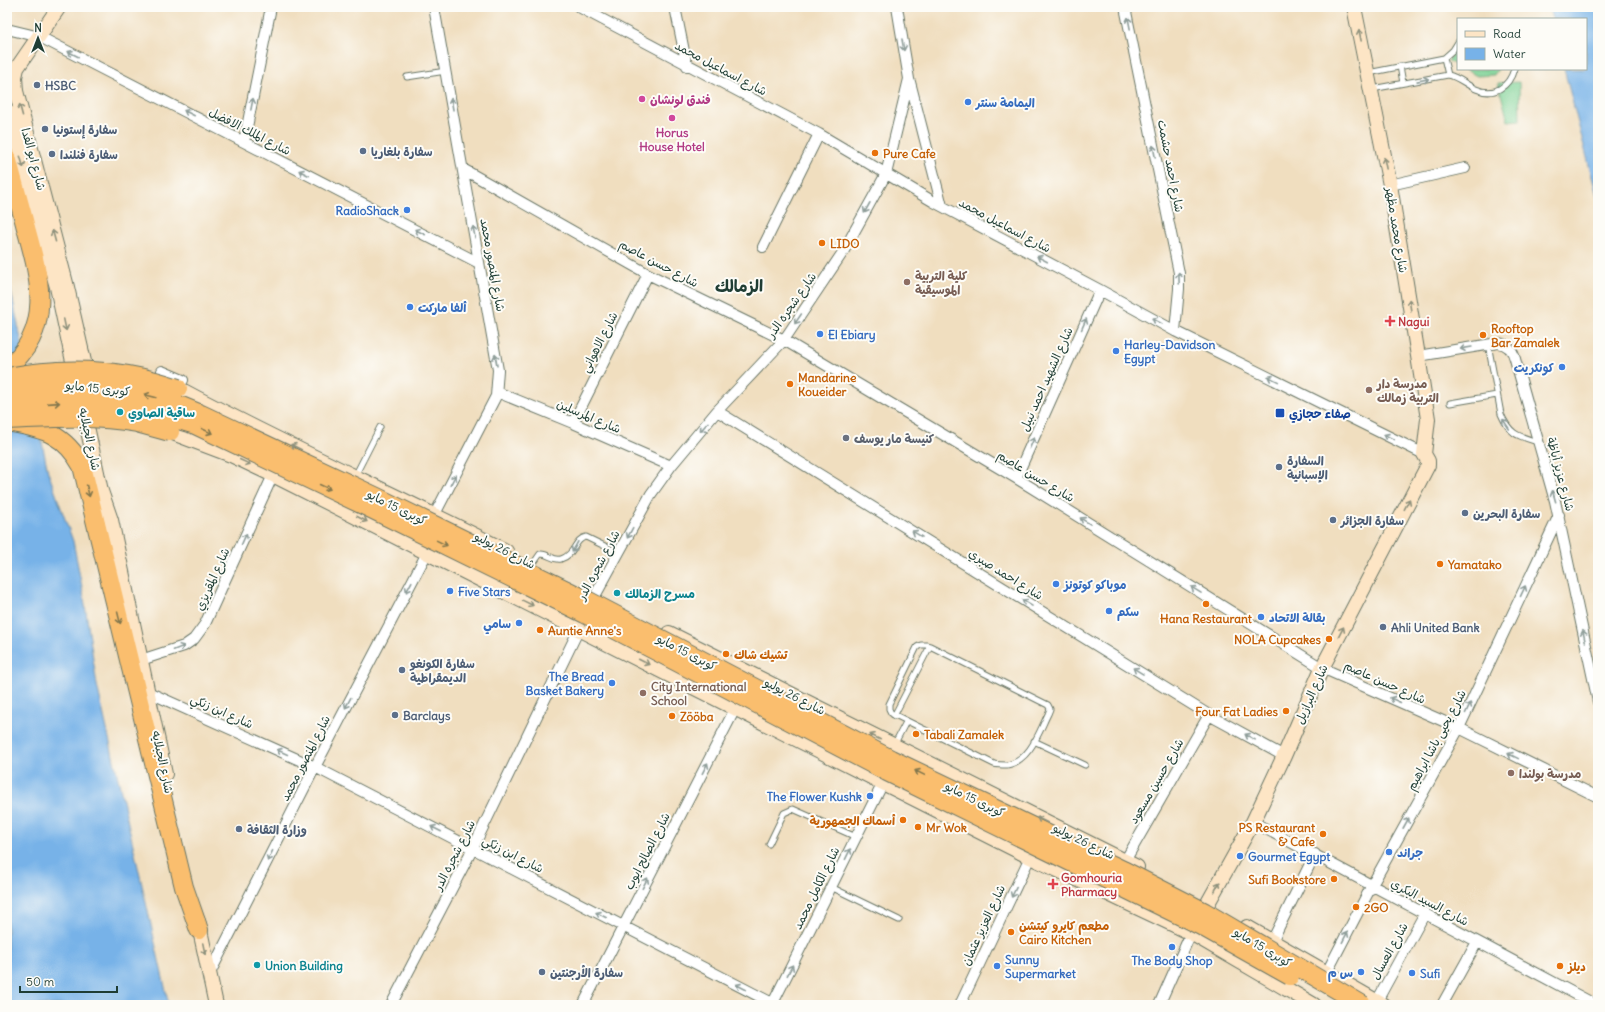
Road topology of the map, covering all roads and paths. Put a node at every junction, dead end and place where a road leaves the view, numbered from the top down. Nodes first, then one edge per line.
1 (59, 7) edge
2 (271, 7) edge
3 (434, 7) edge
4 (579, 7) edge
5 (674, 7) edge
6 (896, 7) edge
7 (1125, 7) edge
8 (1354, 7) edge
9 (7, 29) edge
10 (40, 37) junction
11 (1457, 44) edge
12 (1444, 58) junction
13 (687, 66) junction
14 (1400, 66) junction
15 (1514, 70) edge
16 (446, 71) junction
17 (1367, 73) junction
18 (1448, 75) junction
19 (407, 77) dead end
20 (909, 79) junction
21 (1403, 83) junction
22 (1371, 90) junction
23 (7, 111) edge
24 (819, 134) junction
25 (244, 142) junction
26 (7, 157) edge
27 (463, 168) junction
28 (1465, 168) dead end
29 (886, 174) junction
30 (1390, 185) junction
31 (938, 204) junction
32 (763, 247) dead end
33 (479, 263) junction
34 (648, 274) junction
35 (62, 287) junction
36 (1100, 290) junction
37 (1174, 331) junction
38 (784, 340) junction
39 (1488, 344) junction
40 (1418, 356) junction
41 (7, 368) edge
42 (162, 371) dead end
43 (7, 376) edge
44 (178, 388) junction
45 (7, 390) edge
46 (497, 392) junction
47 (1497, 395) junction
48 (1450, 402) dead end
49 (7, 408) edge
50 (717, 411) junction
51 (7, 421) edge
52 (573, 423) junction
53 (380, 427) dead end
54 (170, 432) joint
55 (1539, 442) junction
56 (1424, 454) junction
57 (671, 466) junction
58 (273, 475) junction
59 (355, 476) junction
60 (1016, 478) junction
61 (435, 514) junction
62 (1559, 515) junction
63 (427, 553) junction
64 (619, 553) junction
65 (533, 564) junction
66 (595, 596) junction
67 (580, 629) junction
68 (930, 646) junction
69 (142, 660) junction
70 (1322, 668) junction
71 (148, 692) junction
72 (1598, 702) edge
73 (735, 709) junction
74 (1209, 715) junction
75 (894, 716) junction
76 (906, 722) junction
77 (1459, 728) junction
78 (1034, 741) junction
79 (894, 746) junction
80 (1284, 756) junction
81 (1085, 765) dead end
82 (315, 767) junction
83 (883, 783) junction
84 (1598, 797) edge
85 (1253, 822) junction
86 (856, 837) junction
87 (768, 844) dead end
88 (473, 848) junction
89 (1315, 854) junction
90 (1030, 857) junction
91 (1125, 861) junction
92 (1372, 885) junction
93 (831, 886) junction
94 (1207, 905) junction
95 (1425, 913) junction
96 (899, 920) dead end
97 (624, 926) junction
98 (200, 930) junction
99 (1191, 933) junction
100 (1272, 941) junction
101 (1477, 942) junction
102 (1327, 972) junction
103 (209, 975) junction
104 (774, 1004) edge
105 (1310, 1004) edge
106 (1374, 1004) edge
107 (216, 1005) edge
108 (391, 1005) edge
109 (582, 1005) edge
110 (960, 1005) edge
111 (1159, 1005) edge
112 (1338, 1005) edge
113 (1442, 1005) edge
114 (1596, 1005) edge

1 - 10 street, شارع ابو الفدا
25 -> 2 street
3 - 16 street, شارع المنصور محمد
4 - 13 street, شارع اسماعيل محمد
5 - 13 street
6 -> 20 street
37 -> 7 street, شارع احمد حشمت
17 -> 8 street, شارع محمد مظهر
9 - 10 street, شارع الملك الافضل
25 -> 10 street, شارع الملك الافضل
35 -> 10 street, شارع ابو الفدا
11 - 12 lane
12 - 14 lane
12 - 18 lane
13 - 24 street, شارع اسماعيل محمد
14 - 17 lane
14 - 21 lane
15 - 18 lane
16 - 19 lane
27 -> 16 street, شارع المنصور محمد
17 - 22 street, شارع محمد مظهر
21 -> 18 lane
20 - 29 street, شارع شجره الدر
20 - 31 street
21 - 22 lane
30 -> 22 street, شارع محمد مظهر
23 -> 35 street, شارع ابو الفدا
24 - 29 street, شارع اسماعيل محمد
24 - 32 street
33 -> 25 street, شارع الملك الافضل
26 - 41 highway
33 -> 27 street, شارع المنصور محمد
27 - 34 street, شارع حسن عاصم
28 - 30 street
29 - 31 street, شارع اسماعيل محمد
29 -> 38 street, شارع شجره الدر
40 -> 30 street, شارع محمد مظهر
36 -> 31 street, شارع اسماعيل محمد
46 -> 33 street, شارع المنصور محمد
34 - 38 street, شارع حسن عاصم
34 - 52 street, شارع الاهواني
35 - 69 street, شارع الجبلايه
37 -> 36 street, شارع اسماعيل محمد
60 -> 36 street, شارع الشهيد احمد نبيل
56 -> 37 street, شارع اسماعيل محمد
38 - 50 street, شارع شجره الدر
38 - 60 street, شارع حسن عاصم
39 -> 40 street, شارع عزيز أباظة
39 - 47 lane
39 - 55 street, شارع عزيز أباظة
40 - 56 street, شارع محمد مظهر
42 - 44 street
43 - 44 highway, bridge
59 -> 44 street, شارع 26 يوليو
106 -> 45 highway, كوبرى 15 مايو, bridge
46 - 52 street, شارع المرسلين
61 -> 46 street, شارع المنصور محمد
47 - 48 lane
55 -> 47 lane
49 -> 112 highway, كوبرى 15 مايو, bridge
50 -> 57 street, شارع شجره الدر
74 -> 50 street, شارع احمد صبري
51 - 54 highway, bridge
51 -> 98 highway
52 - 57 street, شارع المرسلين
53 - 59 lane
54 -> 58 street
62 -> 55 street, شارع عزيز أباظة
70 -> 56 street, شارع البرازيل
57 -> 64 street, شارع شجره الدر
58 -> 63 street
69 -> 58 street, شارع المقريزي
59 - 61 street, شارع 26 يوليو
70 -> 60 street, شارع حسن عاصم
61 - 65 street, شارع 26 يوليو
72 -> 62 street, شارع عزيز أباظة
77 -> 62 street, شارع يحيى باشا ابراهيم
63 -> 67 street
63 -> 82 street, شارع المنصور محمد
64 -> 65 lane
64 - 66 street, شارع شجره الدر
65 - 66 street, شارع 26 يوليو
66 - 67 street, شارع شجره الدر
79 -> 66 street, شارع 26 يوليو
67 -> 73 street
67 - 88 street, شارع شجره الدر
68 - 75 lane
68 - 75 lane
68 - 78 lane
69 - 71 street, شارع الجبلايه
77 -> 70 street, شارع حسن عاصم
70 - 80 street, شارع البرازيل
82 -> 71 street, شارع ابن زنكي
71 - 98 street, شارع الجبلايه
73 - 83 street
97 -> 73 street, شارع الصالح ايوب
80 -> 74 street, شارع احمد صبري
74 - 91 street, شارع حسين مسعود
75 - 76 lane
76 - 78 lane
76 - 79 lane
84 -> 77 street, شارع حسن عاصم
92 -> 77 street, شارع يحيى باشا ابراهيم
78 - 81 lane
91 -> 79 street, شارع 26 يوليو
80 - 85 street, شارع البرازيل
88 -> 82 street, شارع ابن زنكي
82 -> 103 street, شارع المنصور محمد
83 - 86 street, شارع الكامل محمد
83 - 90 street
85 - 89 street, شارع السيد البكري
94 -> 85 street, شارع البرازيل
86 - 87 lane
93 -> 86 street, شارع الكامل محمد
97 -> 88 street, شارع ابن زنكي
88 - 108 street, شارع شجره الدر
89 - 92 street, شارع السيد البكري
89 - 100 street
90 - 99 street
90 -> 110 street, شارع العزيز عثمان
91 - 94 street, شارع 26 يوليو
92 - 95 street, شارع السيد البكري
102 -> 92 street, شارع يحيى باشا ابراهيم
93 - 96 lane
104 -> 93 street, شارع الكامل محمد
94 - 99 street, شارع البرازيل
94 - 100 street, شارع 26 يوليو
95 - 101 street, شارع السيد البكري
95 - 106 street, شارع العسال
104 -> 97 street, شارع ابن زنكي
97 - 109 street, شارع الصالح ايوب
98 -> 103 street, شارع الجبلايه
99 - 105 street
99 - 111 street
100 - 102 street, شارع 26 يوليو
101 - 113 street
101 - 114 street, شارع السيد البكري
102 - 106 street, شارع 26 يوليو
103 - 107 street, شارع الجبلايه

